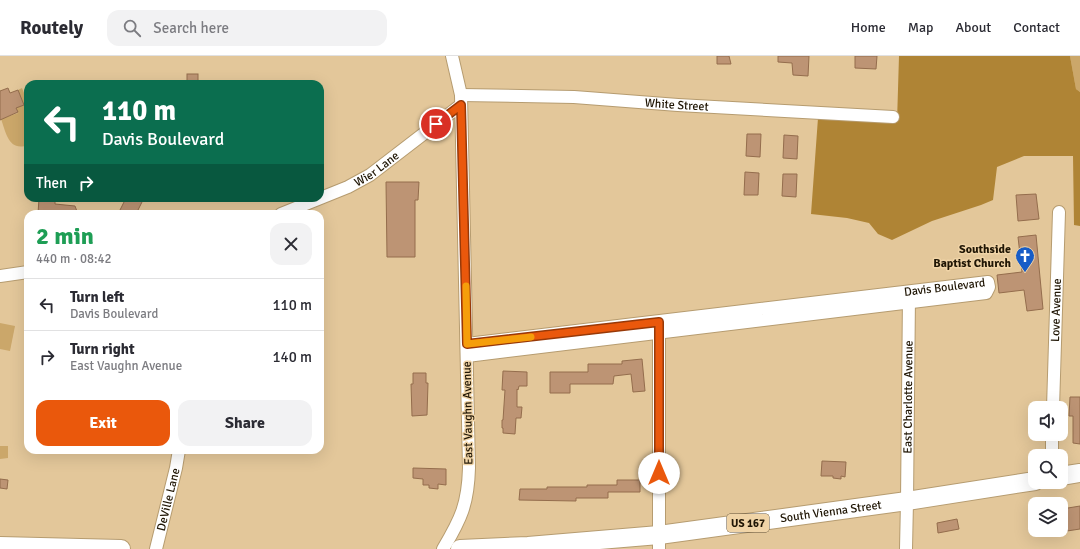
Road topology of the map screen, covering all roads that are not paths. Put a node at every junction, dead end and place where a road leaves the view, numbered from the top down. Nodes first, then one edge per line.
1 (452, 56) edge
2 (461, 100) junction
3 (893, 117) dead end
4 (324, 197) edge
5 (311, 202) edge
6 (291, 210) edge
7 (1059, 212) dead end
8 (24, 273) edge
9 (0, 276) edge
10 (909, 297) junction
11 (659, 327) junction
12 (467, 350) junction
13 (1053, 401) edge
14 (178, 454) edge
15 (1080, 473) edge
16 (1068, 475) edge
17 (1028, 481) edge
18 (908, 501) junction
19 (659, 542) edge
20 (0, 546) edge
21 (121, 549) edge
22 (156, 549) edge
23 (443, 549) edge
24 (460, 549) edge
25 (906, 549) edge

1 - 2 street, East Vaughn Avenue
2 - 3 street, White Street
2 - 4 street, Wier Lane
2 - 12 street, East Vaughn Avenue
5 - 6 street, Wier Lane
7 - 13 street, Love Avenue
8 - 9 street
10 - 10 street, Davis Boulevard
10 - 11 street, Davis Boulevard
10 - 18 street, East Charlotte Avenue
11 - 12 street, Davis Boulevard
11 - 19 street
12 - 23 street, East Vaughn Avenue
14 - 22 street, DeVille Lane
15 - 16 highway
17 - 18 highway, South Vienna Street / US 167
18 - 19 highway, South Vienna Street / US 167
18 - 25 street, East Charlotte Avenue
19 - 24 highway, South Vienna Street / US 167
20 - 21 highway

